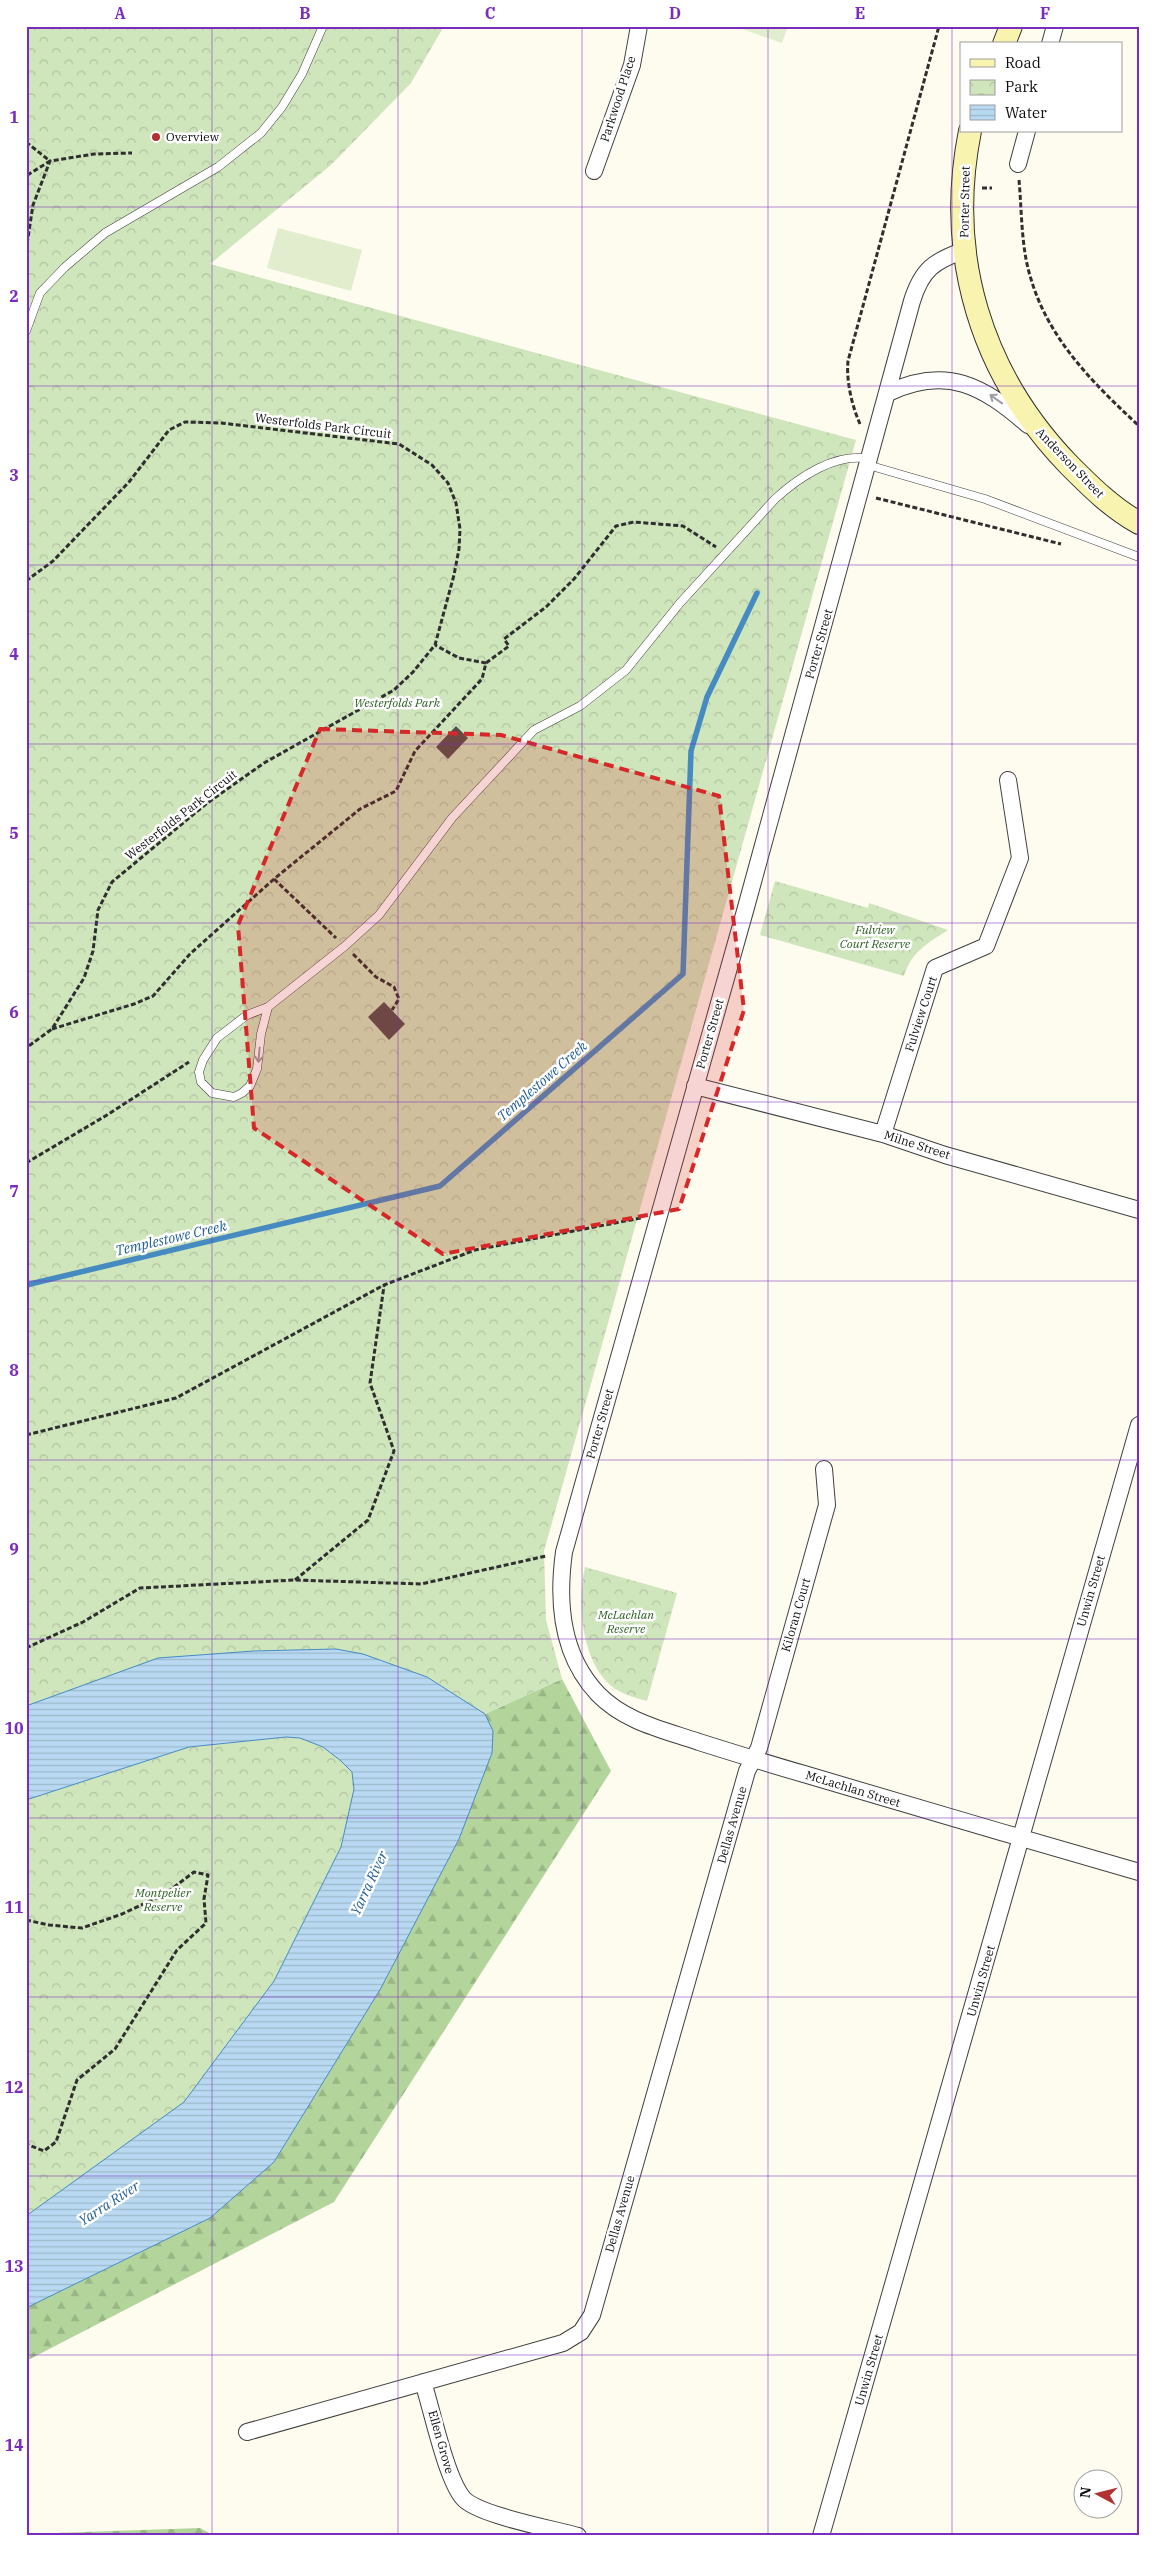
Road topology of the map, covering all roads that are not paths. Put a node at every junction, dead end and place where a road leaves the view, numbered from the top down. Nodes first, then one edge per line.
1 (323, 26) edge
2 (639, 26) edge
3 (996, 26) edge
4 (1011, 26) edge
5 (1055, 26) edge
6 (992, 42) edge
7 (1005, 42) edge
8 (1051, 42) edge
9 (970, 132) edge
10 (1027, 132) edge
11 (1018, 164) road end
12 (594, 171) dead end
13 (965, 250) junction
14 (26, 331) edge
15 (888, 393) junction
16 (1047, 441) junction
17 (870, 458) junction
18 (1139, 523) edge
19 (1139, 557) edge
20 (1008, 780) dead end
21 (268, 1007) junction
22 (695, 1086) junction
23 (883, 1134) junction
24 (1139, 1210) edge
25 (1139, 1426) edge
26 (824, 1470) dead end
27 (583, 1675) joint
28 (753, 1759) junction
29 (1021, 1838) junction
30 (1139, 1872) edge
31 (424, 2382) junction
32 (247, 2432) dead end
33 (578, 2536) edge
34 (821, 2536) edge

1 - 14 lane
2 - 12 street, Parkwood Place
3 - 6 main road
4 - 7 main road
5 - 8 street
9 - 13 main road, Porter Street
10 - 11 street
13 - 15 street, Porter Street
13 - 16 main road, Anderson Street
16 -> 15 street
15 - 17 street, Porter Street
16 - 18 main road, Anderson Street
17 - 19 lane
17 - 21 lane
17 - 22 street, Porter Street
20 - 23 street, Fulview Court
21 -> 21 lane
22 - 23 street, Milne Street
22 - 27 street, Porter Street
23 - 24 street, Milne Street
25 - 29 street, Unwin Street
26 - 28 street, Kiloran Court
27 - 28 street, McLachlan Street
28 - 29 street, McLachlan Street
28 - 31 street, Dellas Avenue
29 - 30 street, McLachlan Street
29 - 34 street, Unwin Street
31 - 32 street, Dellas Avenue
31 - 33 street, Ellen Grove

